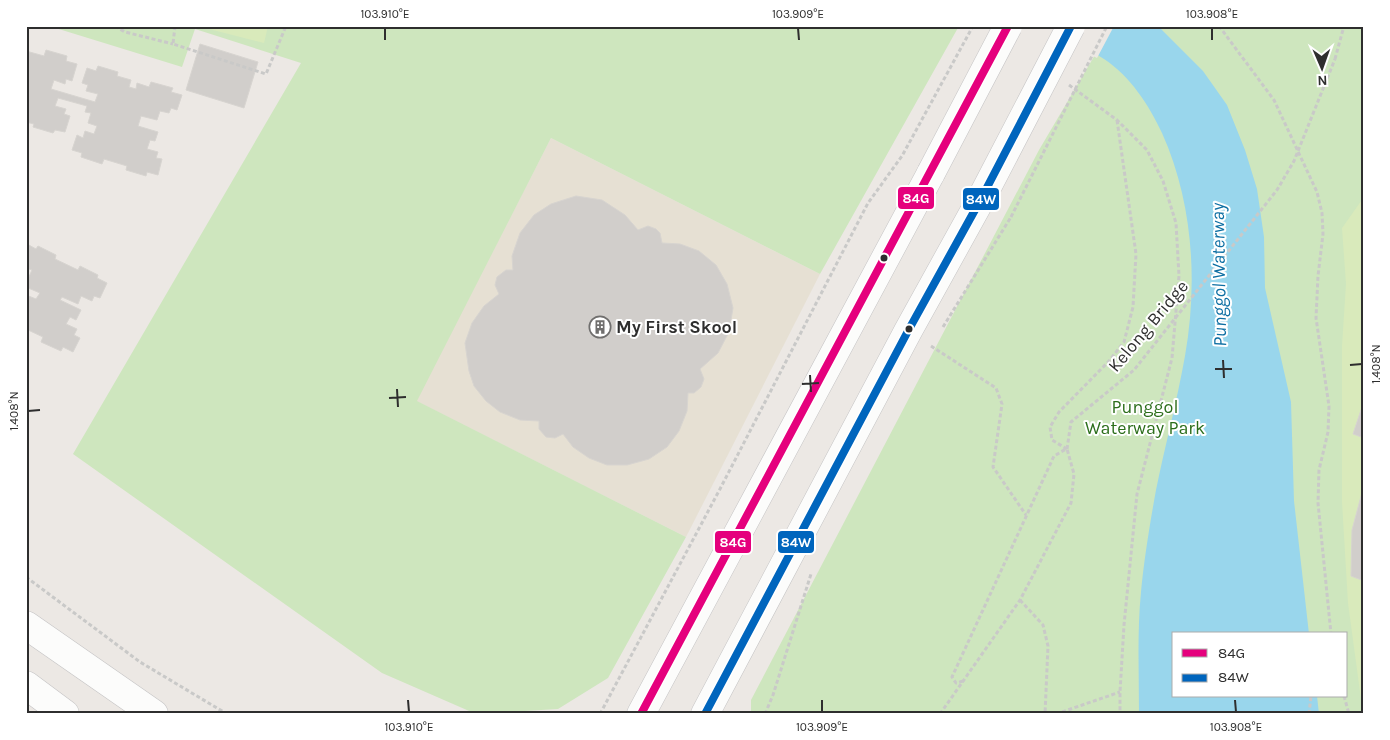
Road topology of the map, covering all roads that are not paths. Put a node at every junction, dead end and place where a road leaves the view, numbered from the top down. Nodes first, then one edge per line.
1 (1008, 26) edge
2 (1071, 26) edge
3 (26, 625) edge
4 (26, 685) edge
5 (65, 714) edge
6 (154, 714) edge
7 (641, 714) edge
8 (705, 714) edge

1 - 7 main road, bridge
2 - 8 main road, bridge
3 - 6 main road
4 - 5 main road

